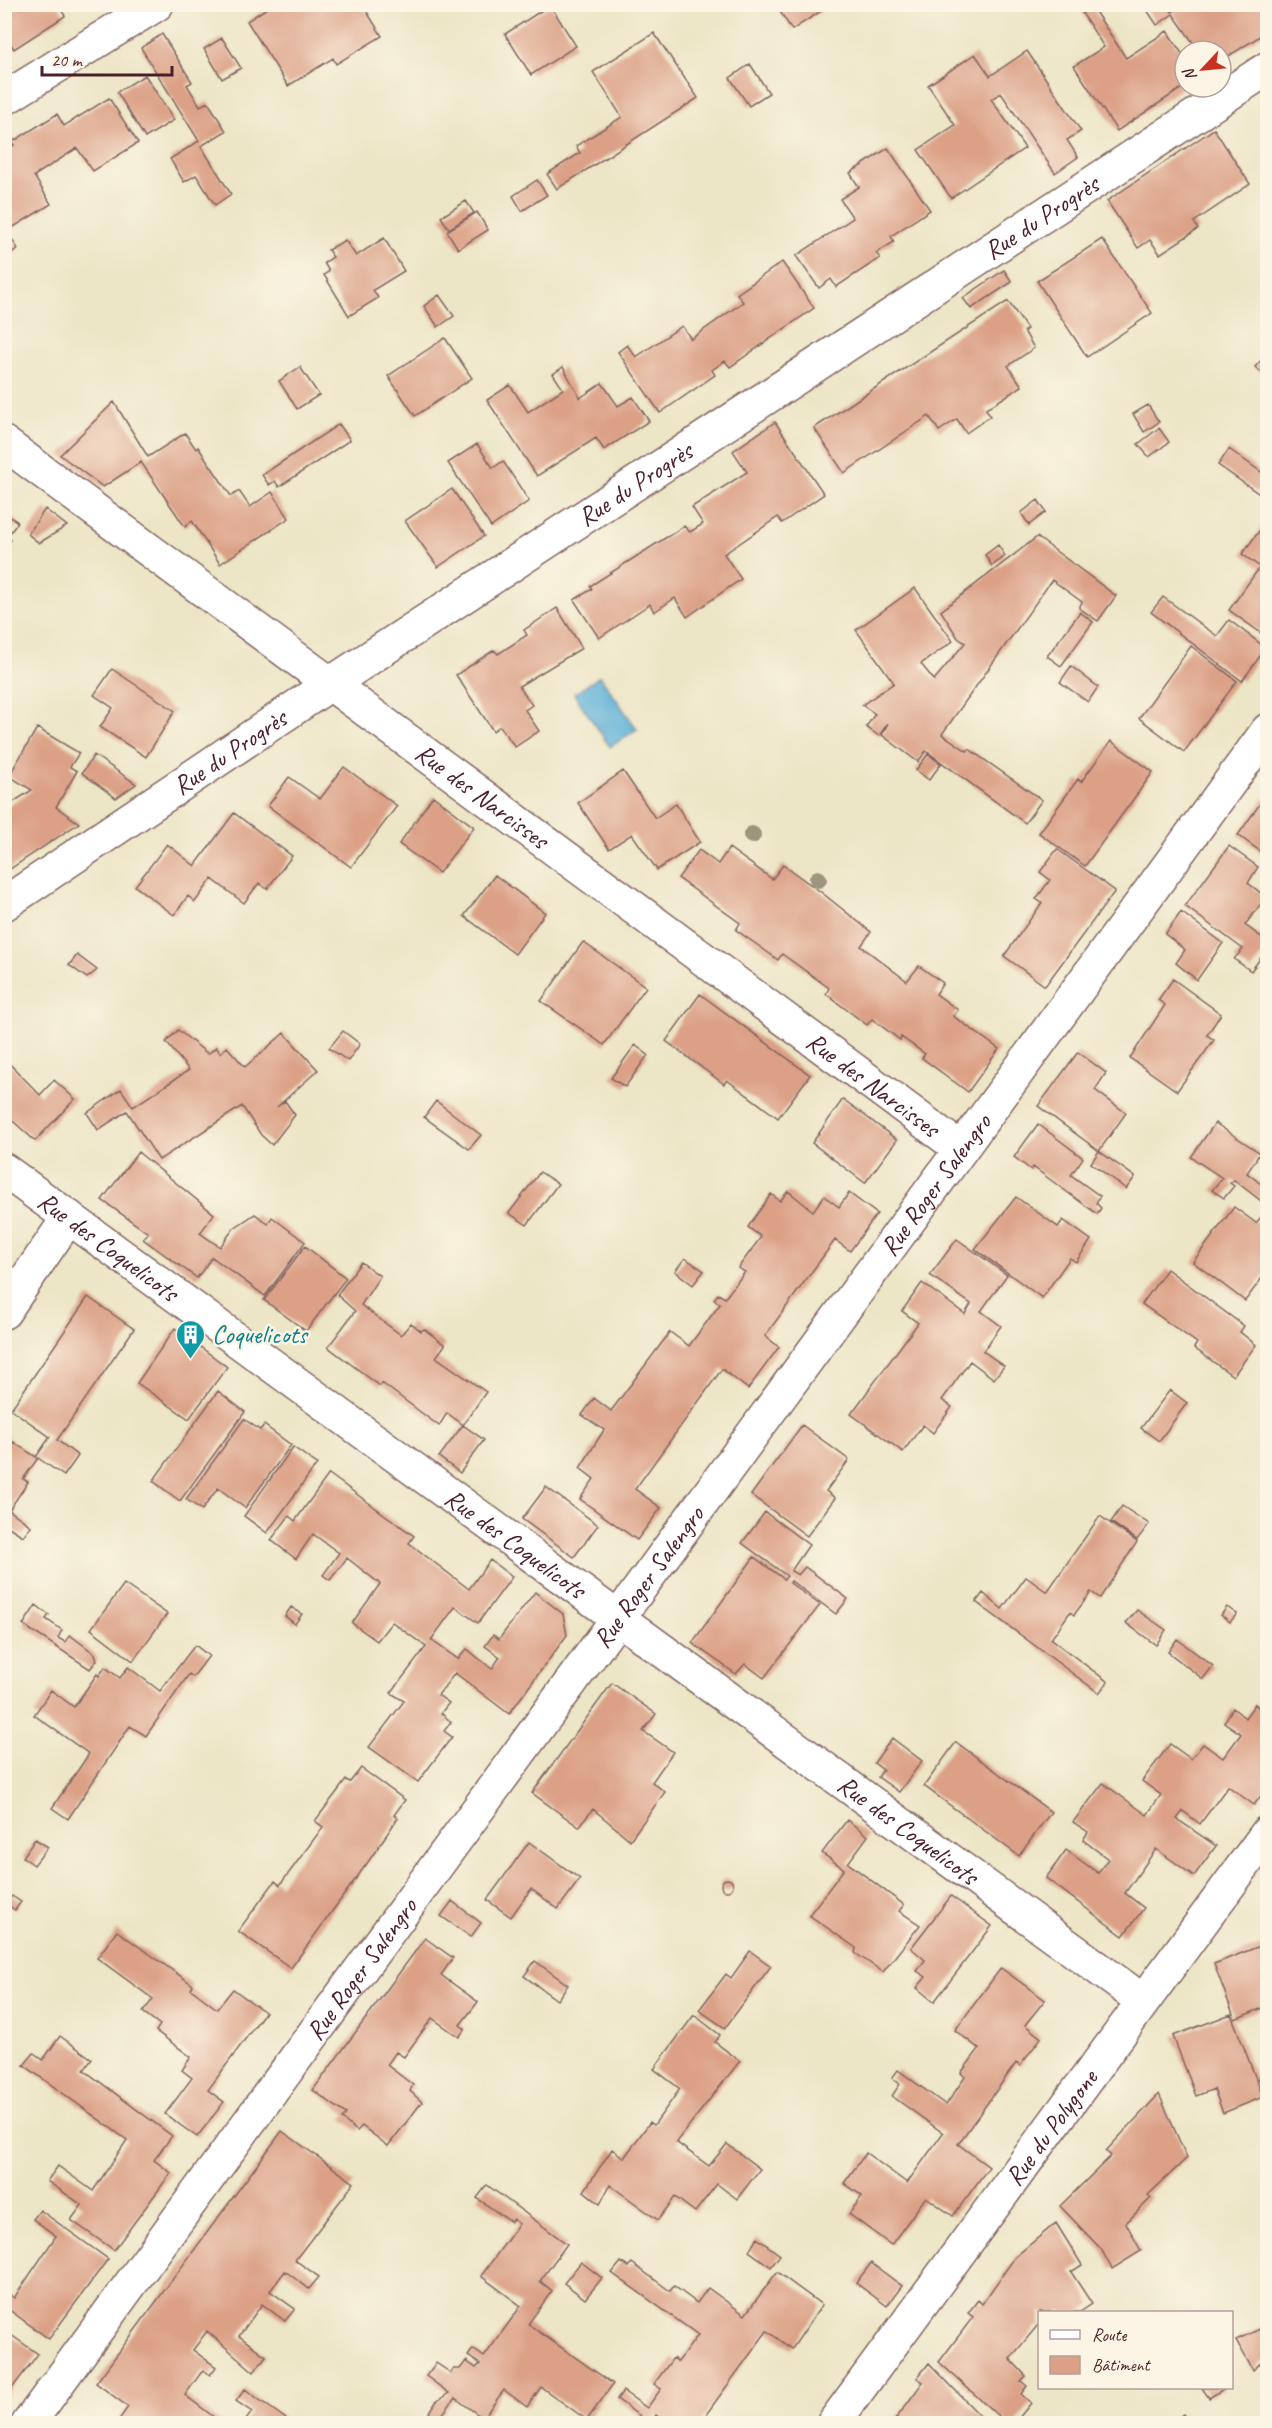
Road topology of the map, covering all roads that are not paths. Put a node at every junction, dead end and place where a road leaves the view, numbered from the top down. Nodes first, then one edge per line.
1 (157, 4) edge
2 (1268, 68) edge
3 (4, 99) edge
4 (4, 443) edge
5 (330, 684) junction
6 (1268, 729) edge
7 (4, 904) edge
8 (961, 1149) junction
9 (4, 1170) edge
10 (69, 1217) junction
11 (4, 1312) edge
12 (618, 1618) junction
13 (1268, 1832) edge
14 (1143, 2001) junction
15 (28, 2424) edge
16 (832, 2424) edge

1 - 3 street
2 - 5 street, Rue du Progrès
4 - 5 street, Rue des Narcisses
5 - 7 street, Rue du Progrès
5 - 8 street, Rue des Narcisses
6 - 8 street, Rue Roger Salengro
8 - 12 street, Rue Roger Salengro
9 - 10 street, Rue des Coquelicots
10 - 11 street
10 - 12 street, Rue des Coquelicots
12 - 14 street, Rue des Coquelicots
12 - 15 street, Rue Roger Salengro
13 - 14 street, Rue du Polygone
14 - 16 street, Rue du Polygone

